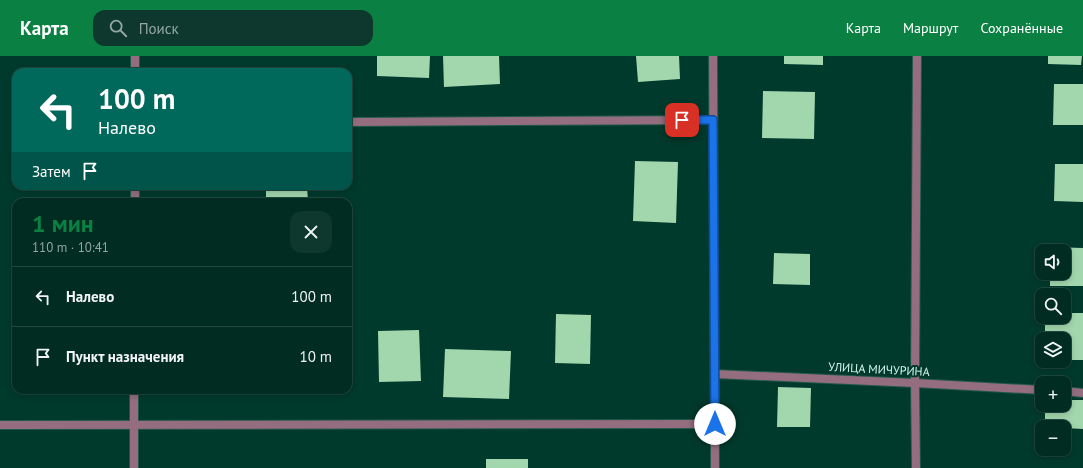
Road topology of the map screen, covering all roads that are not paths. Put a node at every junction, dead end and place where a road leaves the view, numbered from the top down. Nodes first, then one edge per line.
1 (135, 56) edge
2 (713, 56) edge
3 (917, 56) edge
4 (135, 68) edge
5 (713, 120) junction
6 (352, 122) edge
7 (715, 374) junction
8 (915, 383) junction
9 (1035, 390) edge
10 (1071, 391) edge
11 (1083, 392) edge
12 (134, 394) edge
13 (715, 424) junction
14 (0, 425) edge
15 (134, 425) junction
16 (134, 468) edge
17 (715, 468) edge
18 (916, 468) edge

1 - 4 street
2 - 5 street
3 - 8 street
5 - 6 street
5 - 7 street
7 - 8 street, УЛИЦА МИЧУРИНА
7 - 13 street
8 - 9 street, УЛИЦА МИЧУРИНА
8 - 18 street
10 - 11 street
12 - 15 street
13 - 15 street
13 - 17 street
14 - 15 street
15 - 16 street

